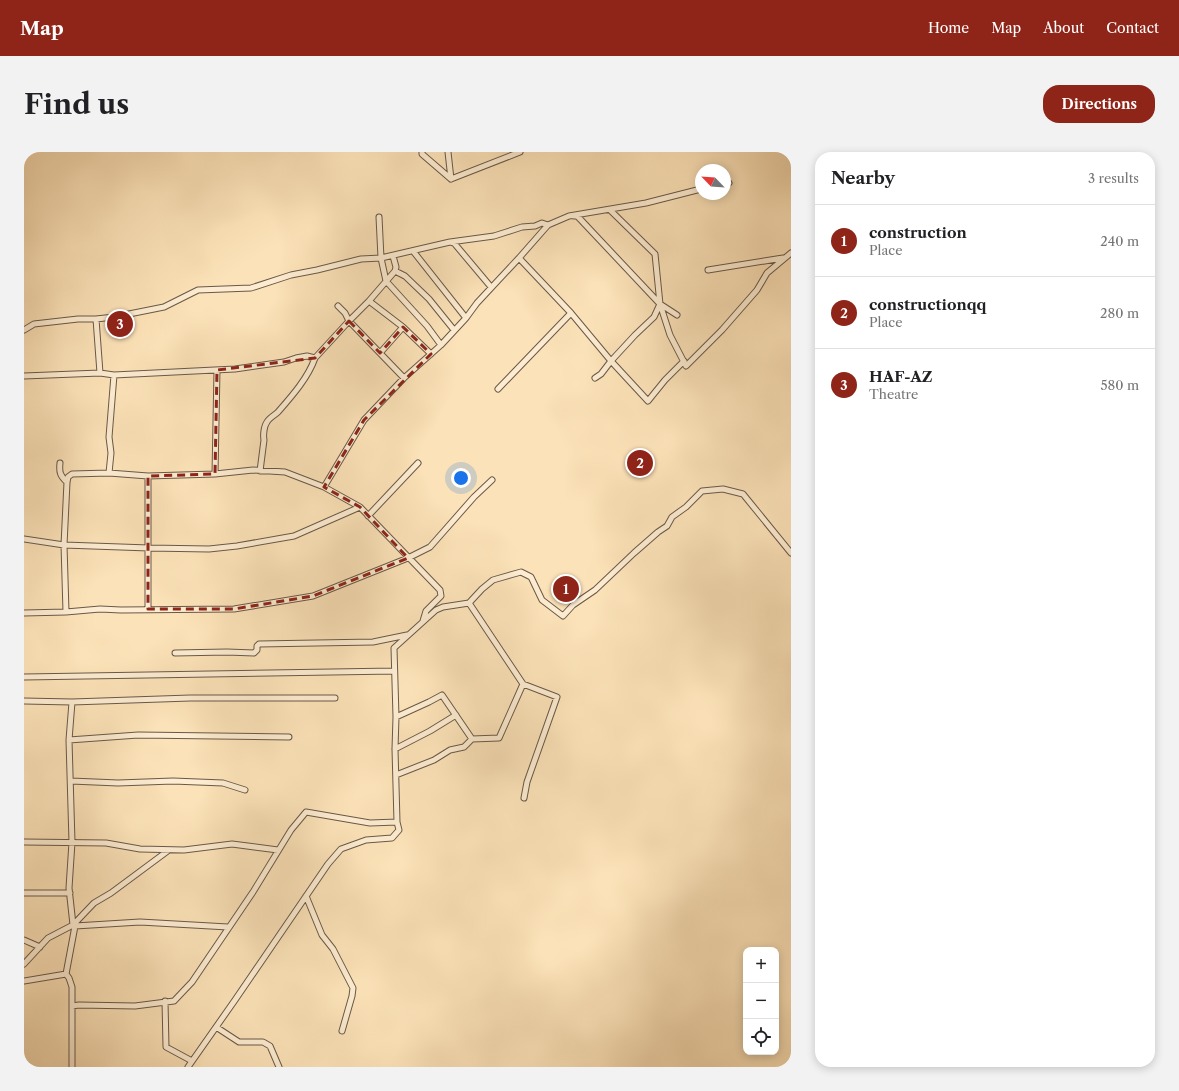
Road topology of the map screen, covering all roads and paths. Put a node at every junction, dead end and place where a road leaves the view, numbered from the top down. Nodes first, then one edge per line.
1 (422, 152) edge
2 (448, 152) edge
3 (520, 152) edge
4 (451, 179) junction
5 (695, 190) edge
6 (610, 210) junction
7 (569, 216) junction
8 (379, 217) dead end
9 (548, 225) junction
10 (450, 242) junction
11 (413, 251) junction
12 (791, 254) edge
13 (393, 256) junction
14 (381, 258) junction
15 (519, 258) junction
16 (783, 258) junction
17 (708, 270) dead end
18 (395, 272) junction
19 (386, 281) junction
20 (491, 287) junction
21 (369, 301) junction
22 (660, 304) junction
23 (338, 306) dead end
24 (571, 313) junction
25 (677, 315) dead end
26 (466, 318) junction
27 (96, 319) junction
28 (349, 321) junction
29 (403, 327) junction
30 (24, 330) edge
31 (454, 330) junction
32 (442, 345) junction
33 (380, 353) junction
34 (431, 354) junction
35 (315, 358) junction
36 (610, 361) junction
37 (684, 361) junction
38 (217, 370) junction
39 (100, 373) junction
40 (114, 375) junction
41 (24, 376) edge
42 (404, 378) junction
43 (595, 378) dead end
44 (498, 389) dead end
45 (60, 463) dead end
46 (418, 463) dead end
47 (260, 471) junction
48 (109, 473) junction
49 (215, 474) junction
50 (148, 476) junction
51 (492, 480) dead end
52 (67, 482) junction
53 (324, 487) junction
54 (360, 507) junction
55 (368, 516) junction
56 (24, 539) edge
57 (64, 545) junction
58 (148, 548) junction
59 (791, 552) edge
60 (408, 558) junction
61 (540, 595) junction
62 (535, 600) dead end
63 (469, 603) junction
64 (148, 609) junction
65 (66, 612) junction
66 (24, 613) edge
67 (423, 621) junction
68 (408, 635) junction
69 (175, 653) dead end
70 (394, 671) junction
71 (24, 677) edge
72 (523, 684) junction
73 (335, 698) dead end
74 (24, 701) edge
75 (72, 702) junction
76 (456, 715) junction
77 (396, 717) junction
78 (289, 737) dead end
79 (472, 739) junction
80 (69, 740) junction
81 (395, 749) junction
82 (396, 775) junction
83 (71, 781) junction
84 (245, 790) dead end
85 (524, 798) dead end
86 (397, 822) junction
87 (24, 842) edge
88 (72, 842) junction
89 (168, 850) junction
90 (278, 850) junction
91 (24, 893) edge
92 (70, 893) junction
93 (306, 896) junction
94 (74, 925) junction
95 (228, 928) junction
96 (24, 940) edge
97 (40, 947) junction
98 (24, 964) edge
99 (66, 974) junction
100 (24, 981) edge
101 (165, 1001) junction
102 (72, 1006) junction
103 (216, 1027) junction
104 (342, 1031) dead end
105 (192, 1061) junction
106 (72, 1067) edge
107 (188, 1067) edge
108 (279, 1067) edge

1 - 4 street
2 - 4 street
3 - 4 street
5 - 6 street
6 - 7 street
6 - 22 street
7 - 9 street
7 - 22 street
8 - 14 street
9 - 10 street
9 - 15 street
10 - 11 street
10 - 20 street
11 - 13 street
11 - 26 street
12 - 16 street
13 - 14 street
13 - 18 street
14 - 19 street
14 - 27 street
15 - 20 street
15 - 24 street
16 - 17 street
16 - 37 street
18 - 19 street
18 - 31 street
19 - 21 street
19 - 32 street
20 - 26 street
21 - 28 street
21 - 29 street
22 - 25 street
22 - 36 street
22 - 37 street
23 - 28 street
24 - 36 street
24 - 44 street
26 - 31 street
27 - 30 street
27 - 39 street
28 - 33 street
28 - 35 street
29 - 33 street
29 - 34 street
31 - 32 street
32 - 34 street
33 - 42 street
34 - 42 street
35 - 38 street
35 - 47 street
36 - 37 street
36 - 43 street
38 - 40 street
38 - 49 street
39 - 40 street
39 - 41 street
40 - 48 street
42 - 53 street
45 - 52 street
46 - 55 street
47 - 49 street
47 - 53 street
48 - 50 street
48 - 52 street
49 - 50 street
50 - 58 street
51 - 60 street
52 - 57 street
53 - 54 street
54 - 55 street
54 - 58 street
55 - 60 street
56 - 57 street
57 - 58 street
57 - 65 street
58 - 64 street
59 - 61 street
60 - 64 street
60 - 67 street
61 - 62 street
61 - 63 street
63 - 67 street
63 - 72 street
64 - 65 street
65 - 66 street
67 - 68 street
68 - 69 street
68 - 70 street
70 - 71 street
70 - 77 street
72 - 79 street
72 - 85 street
73 - 75 street
74 - 75 street
75 - 80 street
76 - 77 street
76 - 79 street
76 - 81 street
77 - 81 street
78 - 80 street
79 - 82 street
80 - 83 street
81 - 82 street
82 - 86 street
83 - 84 street
83 - 88 street
86 - 90 street
86 - 93 street
87 - 88 street
88 - 89 street
88 - 92 street
89 - 90 street
89 - 94 street
90 - 95 street
91 - 92 street
92 - 94 street
93 - 103 street
93 - 104 street
94 - 95 street
94 - 97 street
94 - 99 street
95 - 101 street
96 - 97 street
97 - 98 street
99 - 100 street
99 - 102 street
101 - 102 street
101 - 105 street
102 - 106 street
103 - 105 street
103 - 108 street
105 - 107 street

